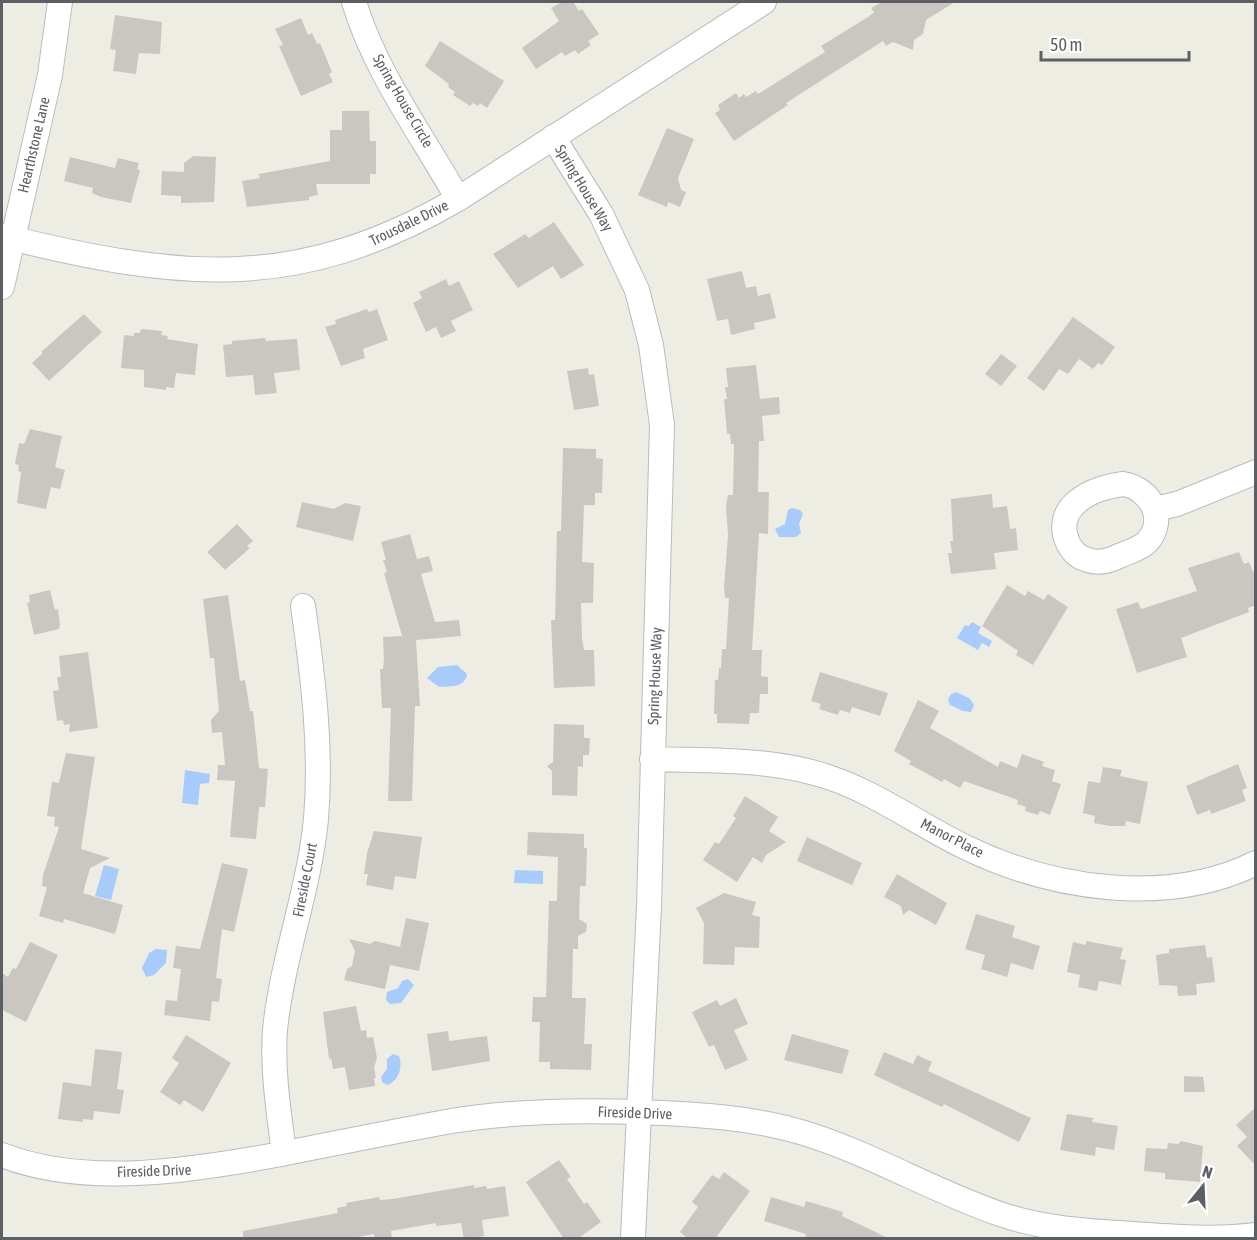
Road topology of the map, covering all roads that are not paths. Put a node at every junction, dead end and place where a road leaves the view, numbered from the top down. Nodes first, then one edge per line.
1 (60, 2) edge
2 (354, 2) edge
3 (764, 2) edge
4 (554, 137) junction
5 (458, 199) junction
6 (7, 238) edge
7 (2, 287) edge
8 (1256, 472) edge
9 (1155, 509) dead end
10 (303, 606) dead end
11 (652, 759) junction
12 (1256, 864) edge
13 (640, 1112) junction
14 (284, 1153) junction
15 (2, 1155) edge
16 (1256, 1235) edge
17 (633, 1239) edge

1 - 6 street, Hearthstone Lane
2 - 5 street, Spring House Circle
3 - 4 street, Trousdale Drive
4 - 5 street, Trousdale Drive
4 - 11 street, Spring House Way
5 - 6 street, Trousdale Drive
6 - 7 street, Hearthstone Lane
8 - 9 street
10 - 14 street, Fireside Court
11 - 12 street, Manor Place
11 - 13 street, Spring House Way
13 - 14 street, Fireside Drive
13 - 16 street, Fireside Drive
13 - 17 street, Spring House Way
14 - 15 street, Fireside Drive

